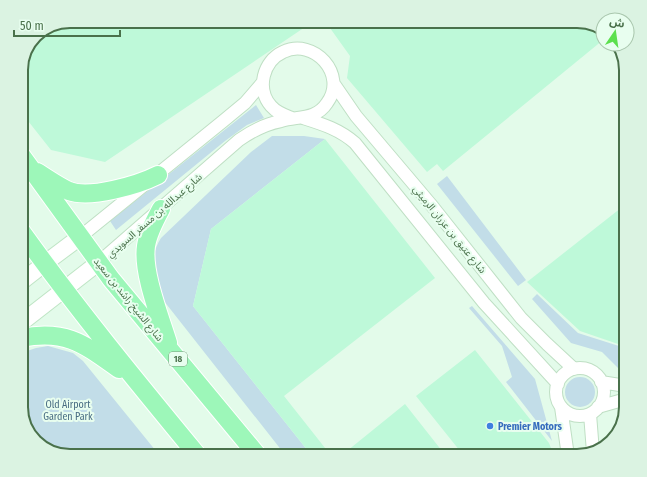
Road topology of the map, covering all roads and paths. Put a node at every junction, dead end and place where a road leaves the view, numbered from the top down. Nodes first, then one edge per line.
1 (263, 82) junction
2 (334, 84) junction
3 (298, 118) junction
4 (28, 163) edge
5 (28, 163) edge
6 (158, 175) junction
7 (161, 208) junction
8 (80, 237) junction
9 (28, 241) edge
10 (98, 262) junction
11 (44, 264) junction
12 (28, 277) edge
13 (64, 290) junction
14 (28, 318) edge
15 (28, 337) edge
16 (170, 349) junction
17 (574, 369) junction
18 (601, 382) junction
19 (138, 383) junction
20 (558, 384) junction
21 (619, 385) edge
22 (619, 402) edge
23 (561, 407) junction
24 (594, 411) junction
25 (593, 446) edge
26 (192, 449) edge
27 (252, 449) edge
28 (567, 449) edge

1 - 2 street
1 - 3 street
1 - 6 street
2 - 3 street
2 - 17 street, شارع عتيق بن عزران الرميثي
3 - 7 street, شارع عبدالله بن مسفر السويدي
3 - 20 street, شارع عتيق بن عزران الرميثي
4 - 6 main road
5 - 8 main road, شارع الشيخ راشد بن سعيد / 18
6 - 8 street
7 - 10 street, شارع عبدالله بن مسفر السويدي
7 - 16 main road
8 - 10 main road, شارع الشيخ راشد بن سعيد / 18
8 - 11 street
9 - 11 main road
10 - 13 street, شارع عبدالله بن مسفر السويدي
10 - 16 main road, شارع الشيخ راشد بن سعيد / 18
11 - 12 street
11 - 13 main road
13 - 14 street, شارع عبدالله بن مسفر السويدي
13 - 19 main road
15 - 19 main road
16 - 27 main road, شارع الشيخ راشد بن سعيد / 18
17 - 18 street
17 - 20 street
18 - 21 street
18 - 24 street
19 - 26 main road
20 - 23 street
22 - 24 street
23 - 24 street
23 - 28 street
24 - 25 street

